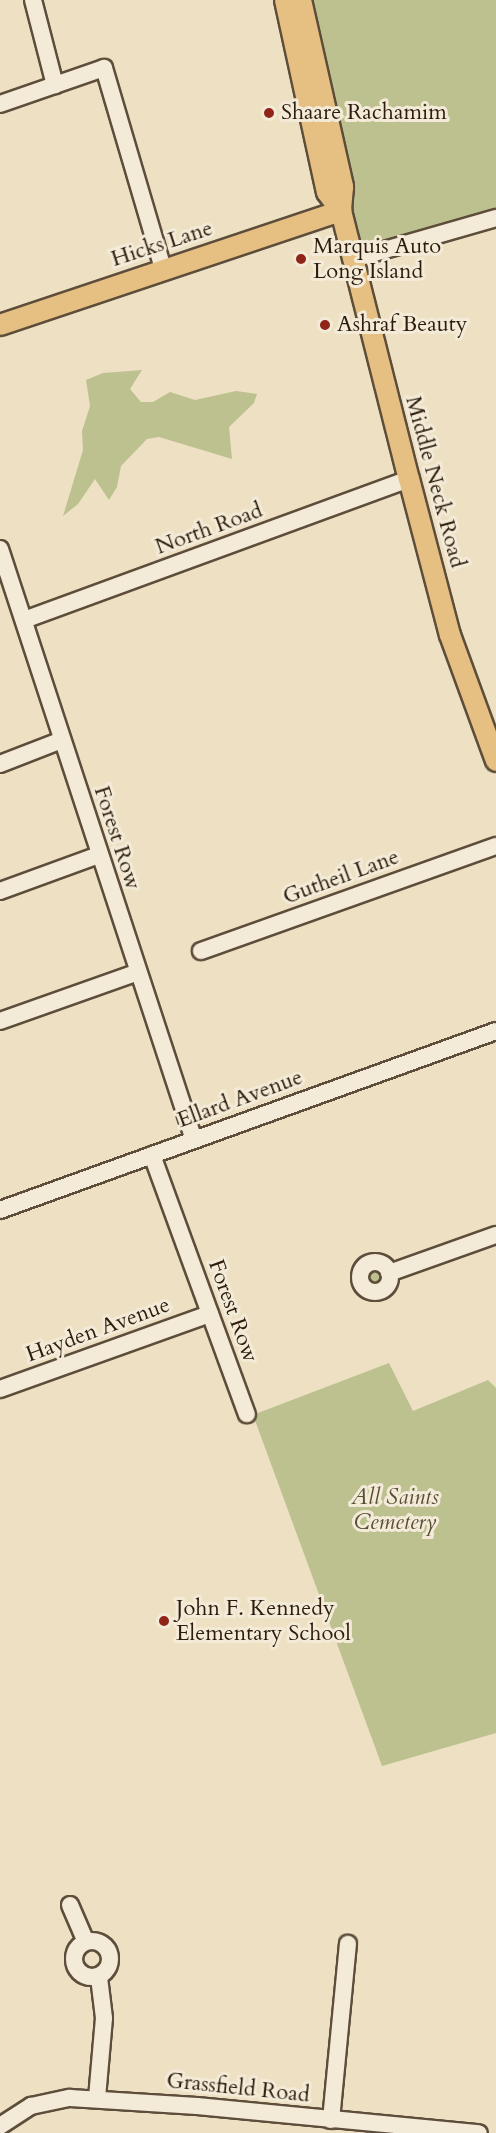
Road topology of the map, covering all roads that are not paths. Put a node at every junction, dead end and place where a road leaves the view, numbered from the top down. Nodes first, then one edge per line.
1 (33, 0) edge
2 (285, 0) edge
3 (301, 0) edge
4 (55, 85) junction
5 (0, 104) edge
6 (341, 211) junction
7 (496, 218) edge
8 (353, 259) junction
9 (163, 268) junction
10 (0, 325) edge
11 (409, 479) junction
12 (0, 549) edge
13 (24, 620) junction
14 (62, 740) junction
15 (496, 761) edge
16 (0, 764) edge
17 (496, 846) edge
18 (99, 855) junction
19 (0, 891) edge
20 (201, 951) dead end
21 (138, 972) junction
22 (0, 1021) edge
23 (496, 1031) edge
24 (194, 1140) junction
25 (152, 1155) junction
26 (0, 1210) edge
27 (496, 1235) edge
28 (389, 1273) dead end
29 (210, 1314) junction
30 (0, 1389) edge
31 (247, 1414) dead end
32 (70, 1905) dead end
33 (86, 1942) junction
34 (348, 1944) dead end
35 (99, 1977) junction
36 (97, 2098) junction
37 (331, 2120) junction
38 (0, 2126) edge
39 (479, 2133) edge

1 - 4 street
2 - 6 main road, Middle Neck Road
3 - 6 main road, Middle Neck Road
4 - 5 street
4 - 9 street
6 - 8 main road, Middle Neck Road
6 - 9 main road, Hicks Lane
7 - 8 street
8 - 11 main road, Middle Neck Road
9 - 10 main road, Hicks Lane
11 - 13 street, North Road
11 - 15 main road, Middle Neck Road
12 - 13 street, Forest Row
13 - 14 street, Forest Row
14 - 16 street
14 - 18 street, Forest Row
17 - 20 street, Gutheil Lane
18 - 19 street
18 - 21 street, Forest Row
21 - 22 street
21 - 24 street, Forest Row
23 - 24 street, Ellard Avenue
24 - 25 street, Ellard Avenue
25 - 26 street, Ellard Avenue
25 - 29 street, Forest Row
27 - 28 street
29 - 30 street, Hayden Avenue
29 - 31 street, Forest Row
32 - 33 street
33 - 35 street
33 - 35 street
34 - 37 street
35 - 36 street
36 - 37 street, Grassfield Road
36 - 38 street, Grassfield Road
37 - 39 street, Grassfield Road

